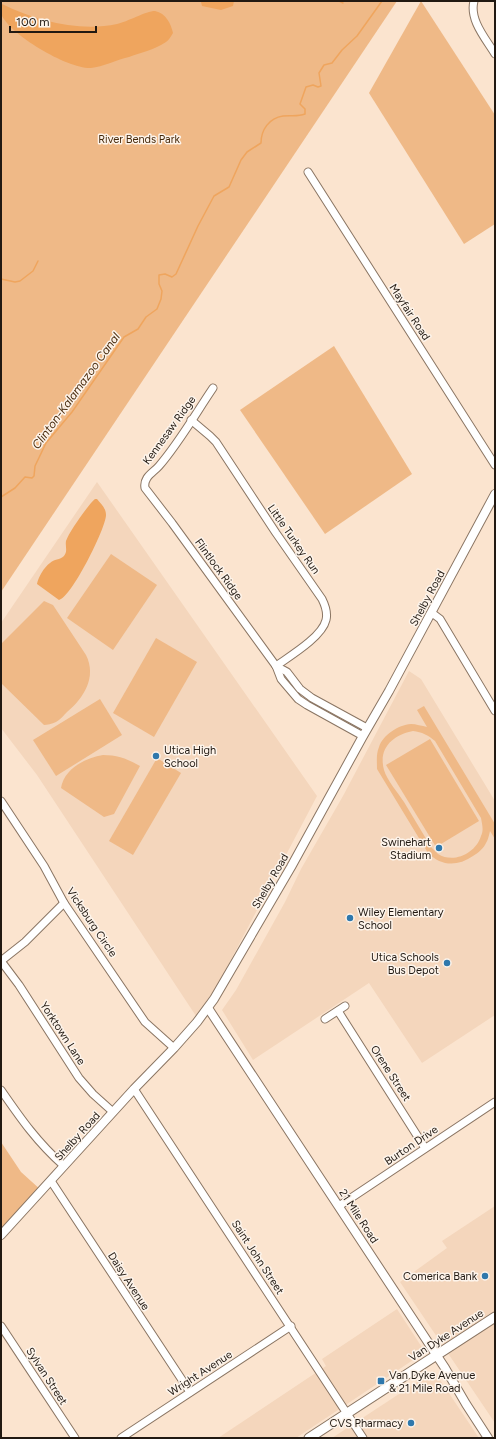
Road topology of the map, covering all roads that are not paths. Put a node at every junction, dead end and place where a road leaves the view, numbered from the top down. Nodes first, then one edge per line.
1 (474, 1) edge
2 (495, 54) edge
3 (308, 172) dead end
4 (213, 388) dead end
5 (191, 420) junction
6 (495, 465) edge
7 (145, 485) joint
8 (495, 494) edge
9 (432, 612) junction
10 (276, 666) junction
11 (315, 700) junction
12 (310, 708) junction
13 (495, 711) edge
14 (365, 732) junction
15 (1, 801) edge
16 (64, 903) junction
17 (1, 961) edge
18 (345, 1006) dead end
19 (208, 1008) junction
20 (338, 1011) junction
21 (325, 1019) dead end
22 (174, 1048) junction
23 (134, 1089) junction
24 (1, 1090) edge
25 (495, 1102) edge
26 (113, 1112) junction
27 (426, 1148) junction
28 (64, 1166) junction
29 (51, 1181) junction
30 (339, 1206) junction
31 (1, 1235) edge
32 (495, 1317) edge
33 (1, 1326) edge
34 (291, 1326) junction
35 (437, 1355) junction
36 (190, 1392) junction
37 (347, 1413) junction
38 (75, 1438) edge
39 (121, 1438) edge
40 (309, 1438) edge
41 (363, 1438) edge
42 (488, 1438) edge

1 - 2 street
3 - 6 street, Mayfair Road
4 - 5 street, Kennesaw Ridge
5 - 7 street, Kennesaw Ridge
5 - 10 street, Little Turkey Run
7 - 10 street, Flintlock Ridge
8 - 9 street, Shelby Road
9 - 13 street
9 - 14 street, Shelby Road
10 - 11 street, Flintlock Ridge
10 - 12 street, Flintlock Ridge
11 - 12 street
11 - 14 street, Flintlock Ridge
12 - 14 street, Flintlock Ridge
14 - 19 street, Shelby Road
15 - 16 street, Vicksburg Circle
16 - 17 street
16 - 22 street, Vicksburg Circle
17 - 26 street, Yorktown Lane
18 - 20 street
19 - 22 street, Shelby Road
19 - 30 street, 21 Mile Road
20 - 21 street
20 - 27 street, Orene Street
22 - 23 street, Shelby Road
23 - 26 street, Shelby Road
23 - 34 street, Saint John Street
24 - 28 street
25 - 27 street, Burton Drive
26 - 28 street, Shelby Road
27 - 30 street, Burton Drive
28 - 29 street, Shelby Road
29 - 31 street, Shelby Road
29 - 36 street, Daisy Avenue
30 - 35 street, 21 Mile Road
32 - 35 main road, Van Dyke Avenue
33 - 38 street, Sylvan Street
34 - 36 street, Wright Avenue
34 - 37 street, Saint John Street
35 - 37 main road, Van Dyke Avenue
35 - 42 street, 21 Mile Road
36 - 39 street, Wright Avenue
37 - 40 main road, Van Dyke Avenue
37 - 41 street, Saint John Street

